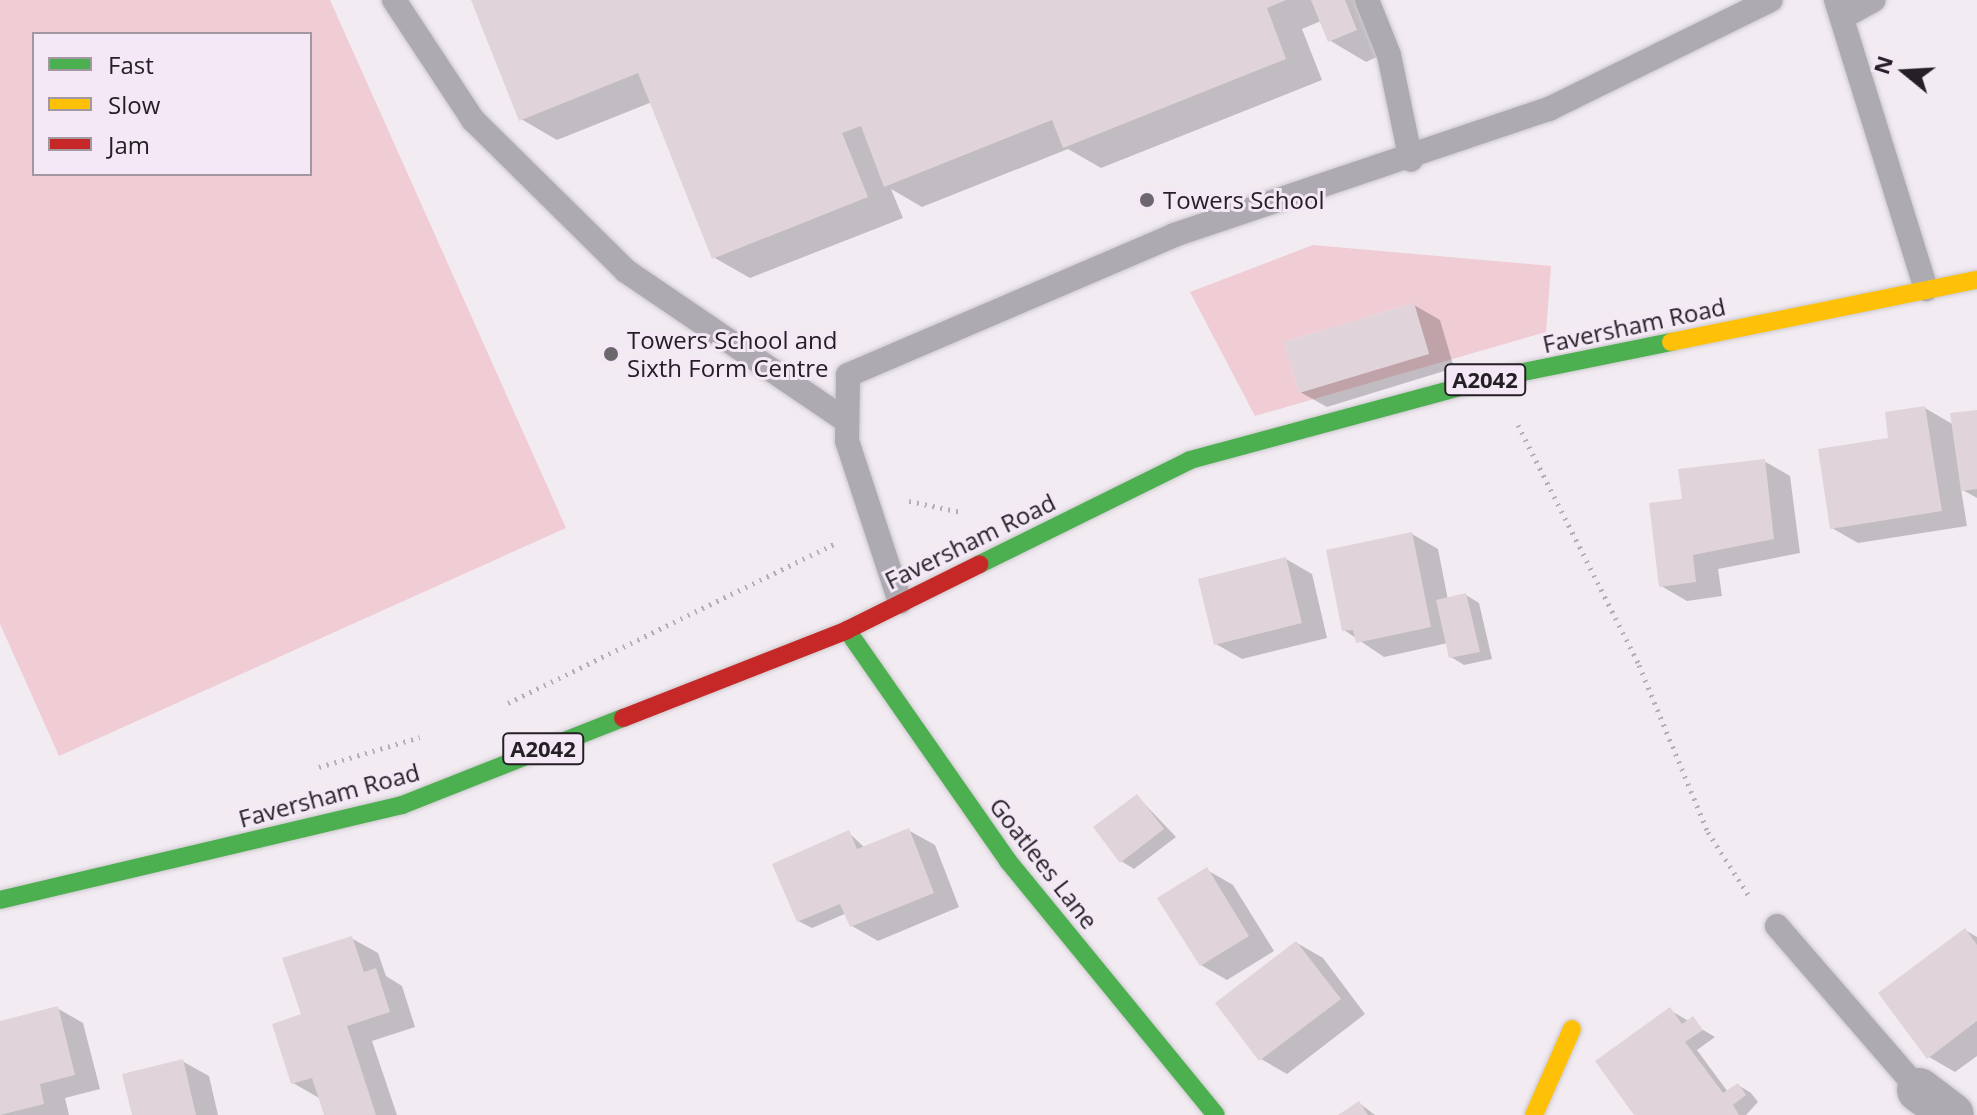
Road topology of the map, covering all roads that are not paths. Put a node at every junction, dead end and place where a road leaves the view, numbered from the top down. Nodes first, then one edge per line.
1 (394, 0) edge
2 (1367, 0) edge
3 (1771, 0) edge
4 (1874, 0) edge
5 (1840, 9) edge
6 (1411, 160) junction
7 (1977, 280) edge
8 (1926, 289) junction
9 (847, 421) junction
10 (900, 602) junction
11 (847, 630) junction
12 (0, 900) edge
13 (1777, 926) road end
14 (1572, 1029) dead end
15 (1936, 1102) edge
16 (1216, 1115) edge
17 (1534, 1115) edge

1 - 9 lane
2 - 6 lane
3 - 6 lane
4 - 5 lane
5 - 8 lane
6 - 9 lane
7 - 8 main road, Faversham Road / A2042
8 - 10 main road, Faversham Road / A2042
9 - 10 lane
10 - 11 main road, Faversham Road / A2042
11 - 12 main road, Faversham Road / A2042
11 - 16 main road, Goatlees Lane
13 - 15 lane
14 - 17 main road

